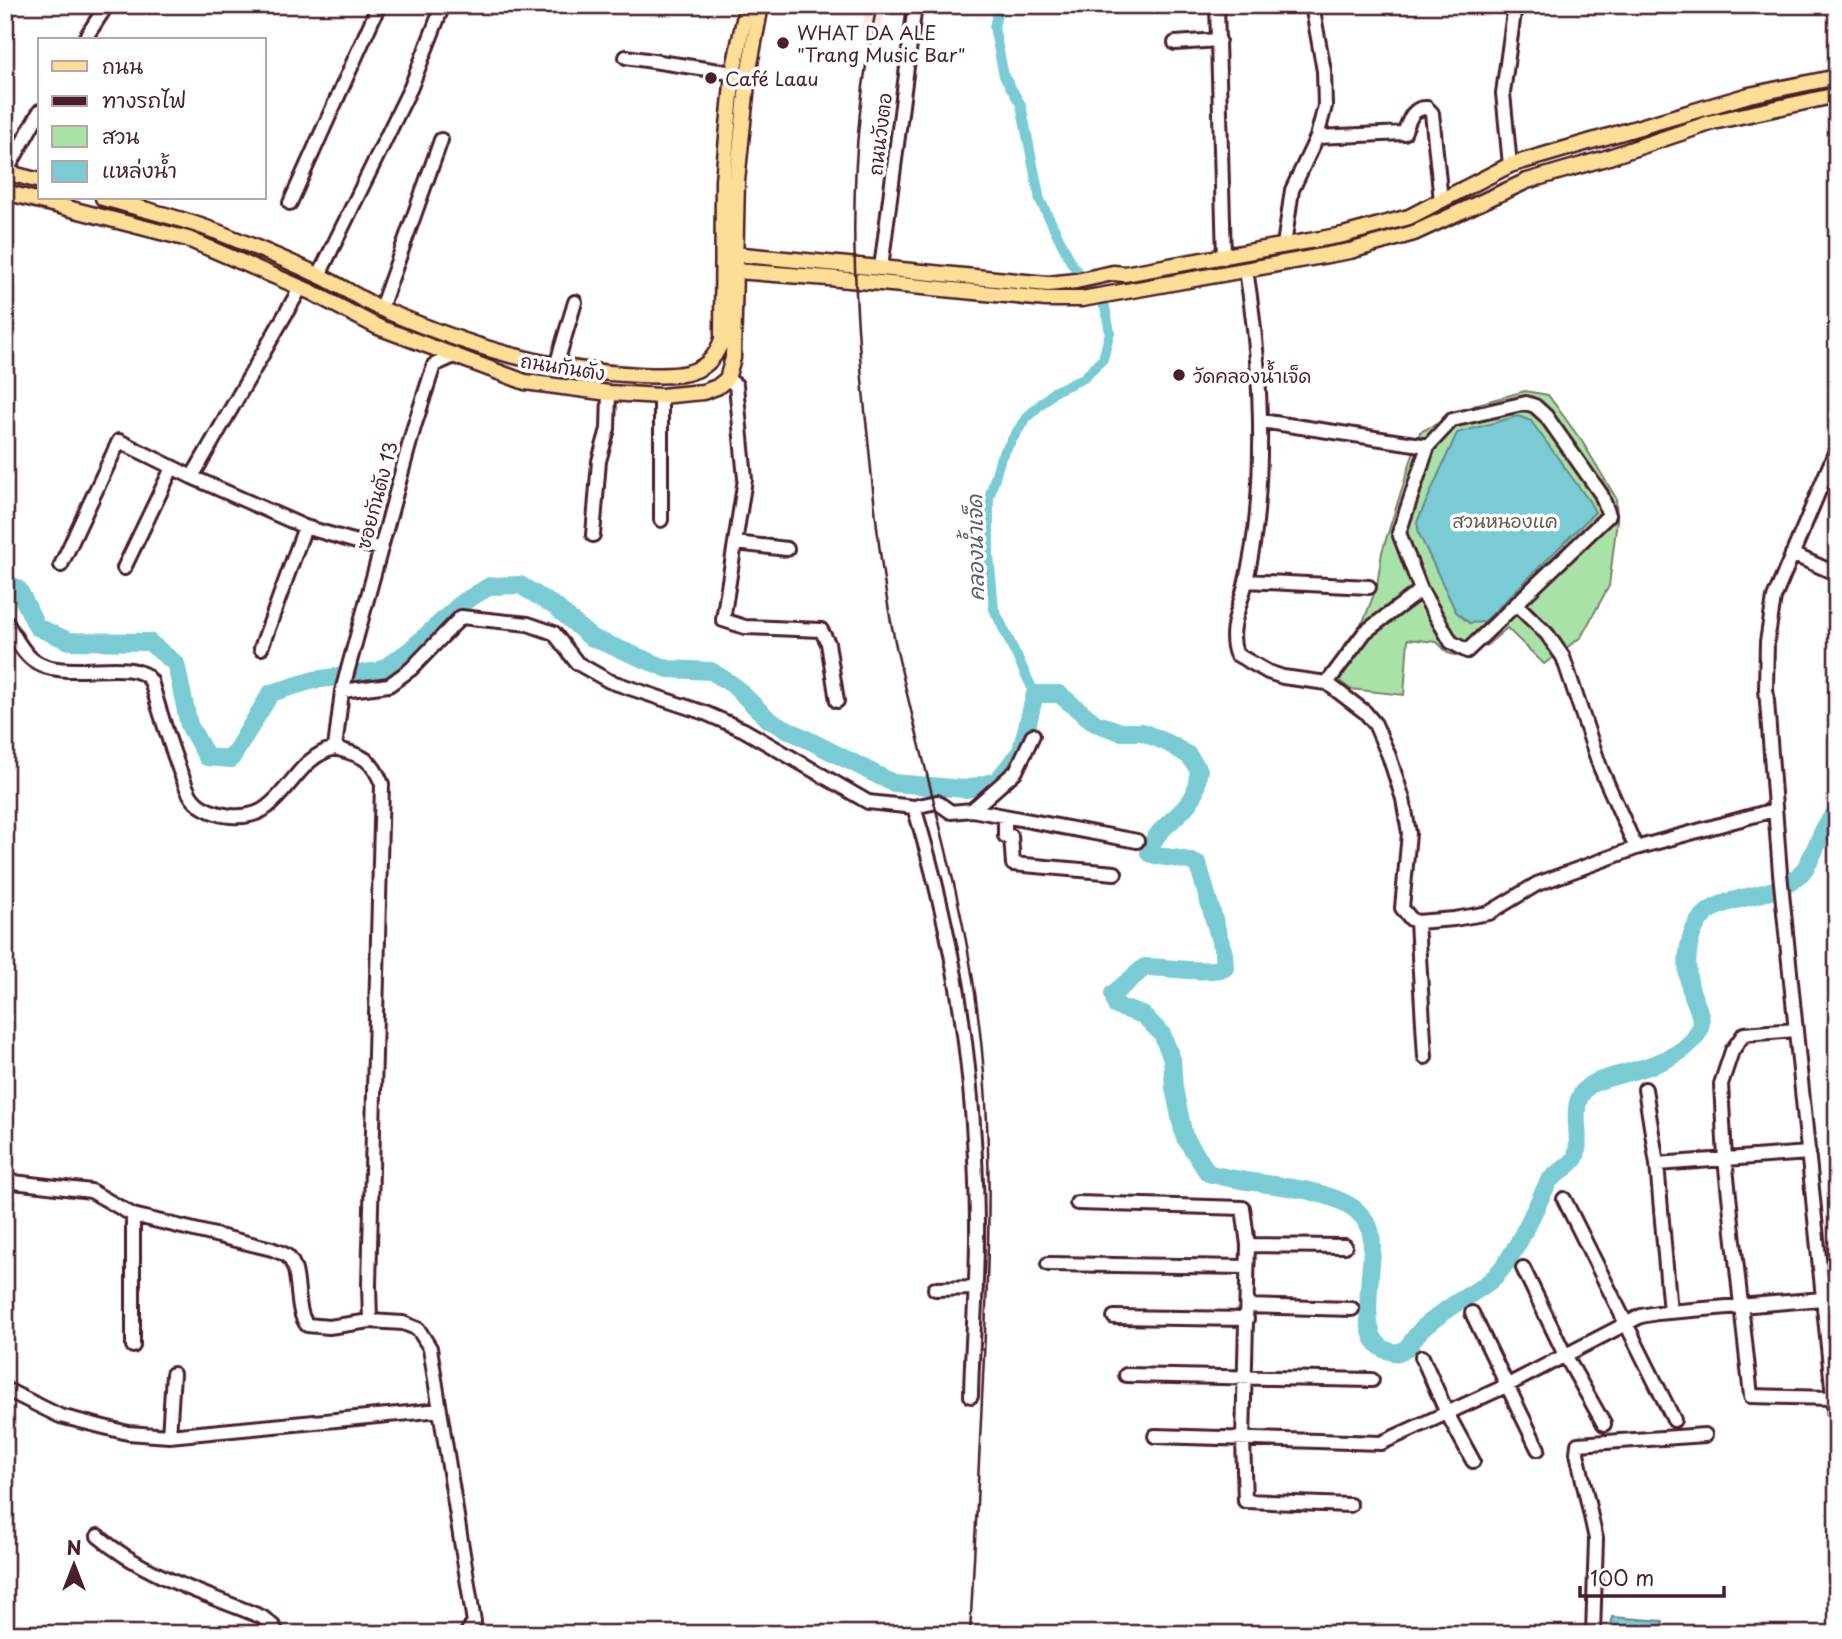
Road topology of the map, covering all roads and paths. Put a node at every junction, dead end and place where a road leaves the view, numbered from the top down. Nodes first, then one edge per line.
1 (107, 5) edge
2 (380, 5) edge
3 (443, 5) edge
4 (747, 5) edge
5 (761, 5) edge
6 (915, 5) edge
7 (1217, 5) edge
8 (1312, 5) edge
9 (1515, 5) edge
10 (85, 38) edge
11 (1219, 40) junction
12 (1175, 43) dead end
13 (626, 57) dead end
14 (733, 73) junction
15 (1832, 78) edge
16 (739, 95) junction
17 (1837, 96) edge
18 (38, 115) edge
19 (1317, 137) junction
20 (441, 140) dead end
21 (1510, 165) junction
22 (6, 172) edge
23 (38, 180) edge
24 (5, 192) edge
25 (110, 200) edge
26 (1441, 201) junction
27 (290, 203) dead end
28 (136, 207) junction
29 (130, 223) junction
30 (1284, 246) junction
31 (730, 253) junction
32 (1224, 258) junction
33 (881, 268) junction
34 (729, 270) junction
35 (1246, 270) junction
36 (319, 275) junction
37 (306, 290) junction
38 (575, 302) dead end
39 (381, 309) junction
40 (458, 339) junction
41 (452, 357) junction
42 (556, 366) junction
43 (611, 374) junction
44 (727, 379) junction
45 (609, 393) junction
46 (661, 396) junction
47 (1261, 421) junction
48 (1428, 446) junction
49 (1837, 448) edge
50 (172, 468) junction
51 (192, 477) junction
52 (661, 520) dead end
53 (305, 527) junction
54 (593, 535) dead end
55 (736, 543) junction
56 (381, 549) junction
57 (787, 549) dead end
58 (1791, 554) junction
59 (61, 565) dead end
60 (124, 568) dead end
61 (1837, 574) edge
62 (1246, 581) junction
63 (1369, 587) dead end
64 (1421, 590) junction
65 (1517, 606) junction
66 (5, 620) edge
67 (261, 648) dead end
68 (1327, 683) junction
69 (342, 691) junction
70 (837, 701) dead end
71 (1033, 735) dead end
72 (335, 748) junction
73 (914, 807) junction
74 (972, 810) junction
75 (1774, 810) junction
76 (1005, 818) junction
77 (1137, 841) dead end
78 (1636, 848) junction
79 (1115, 873) dead end
80 (1417, 922) junction
81 (1796, 1030) junction
82 (1425, 1056) dead end
83 (1644, 1089) dead end
84 (1809, 1153) junction
85 (1725, 1159) junction
86 (1657, 1164) junction
87 (5, 1181) edge
88 (1564, 1199) dead end
89 (1077, 1203) dead end
90 (132, 1215) junction
91 (1248, 1245) junction
92 (1345, 1246) dead end
93 (1048, 1264) dead end
94 (1247, 1267) junction
95 (1523, 1268) dead end
96 (935, 1289) dead end
97 (976, 1289) junction
98 (1822, 1299) junction
99 (1742, 1306) junction
100 (1352, 1309) dead end
101 (1247, 1312) junction
102 (1670, 1312) junction
103 (1472, 1313) dead end
104 (1114, 1317) dead end
105 (370, 1321) junction
106 (1626, 1324) junction
107 (133, 1346) dead end
108 (1565, 1355) junction
109 (1422, 1357) dead end
110 (173, 1374) dead end
111 (1126, 1375) dead end
112 (1245, 1376) junction
113 (1372, 1380) dead end
114 (1506, 1386) junction
115 (5, 1389) edge
116 (971, 1396) dead end
117 (1832, 1398) junction
118 (440, 1410) junction
119 (1447, 1413) junction
120 (1674, 1420) dead end
121 (1604, 1424) dead end
122 (1705, 1434) dead end
123 (169, 1436) junction
124 (1155, 1436) dead end
125 (1837, 1436) edge
126 (1243, 1439) junction
127 (1538, 1448) dead end
128 (1473, 1461) dead end
129 (1350, 1505) dead end
130 (98, 1536) dead end
131 (278, 1634) edge
132 (466, 1634) edge
133 (1593, 1634) edge

1 - 10 street
2 - 27 street
3 - 36 street
4 - 14 main road, ถนนกันตัง
5 - 16 main road, ถนนกันตัง
6 - 33 street, ถนนวังตอ
7 - 11 street
8 - 19 street
9 - 21 street
11 - 12 street
11 - 32 street
13 - 14 street
14 - 16 main road, ถนนกันตัง
15 - 21 main road
16 - 31 main road, ถนนกันตัง
17 - 35 main road
18 - 22 street
19 - 26 street
19 - 30 street
20 - 39 street
21 - 26 main road
22 - 23 main road
24 - 29 main road, ถนนกันตัง
25 - 28 main road, ถนนกันตัง
26 - 30 main road
28 - 29 main road
28 - 36 main road, ถนนกันตัง
29 - 37 main road, ถนนกันตัง
30 - 32 main road
31 - 33 main road
31 - 34 main road, ถนนกันตัง
32 - 33 main road
34 - 35 main road
34 - 43 main road, ถนนกันตัง
34 - 44 main road, ถนนกันตัง
35 - 47 street
36 - 37 main road
36 - 39 main road, ถนนกันตัง
37 - 41 main road, ถนนกันตัง
37 - 51 street
38 - 42 street
39 - 40 main road, ถนนกันตัง
40 - 41 main road
40 - 42 main road, ถนนกันตัง
41 - 45 main road, ถนนกันตัง
41 - 56 street, ซอยกันตัง 13
42 - 43 main road, ถนนกันตัง
43 - 45 main road
44 - 46 main road, ถนนกันตัง
44 - 55 street
45 - 46 main road, ถนนกันตัง
45 - 54 street
46 - 52 street
47 - 48 street
47 - 62 street
48 - 64 street
48 - 65 street
49 - 58 street
50 - 51 street
50 - 59 street
50 - 60 street
51 - 53 street
53 - 56 street
53 - 67 street
55 - 57 street
55 - 70 street
56 - 69 street, ซอยกันตัง 13
58 - 61 street
58 - 75 street
62 - 63 street
62 - 68 street
64 - 65 street
64 - 68 street
65 - 78 street
66 - 72 street
68 - 80 street
69 - 72 street, ซอยกันตัง 13
69 - 73 street
71 - 74 street
72 - 105 street
73 - 74 street
73 - 97 street
74 - 76 street
75 - 78 street
75 - 81 street
76 - 77 street
76 - 79 street
78 - 80 street
80 - 82 street
81 - 84 street
81 - 85 street
83 - 86 street
84 - 85 street
84 - 98 street
85 - 86 street
85 - 99 street
86 - 102 street
87 - 90 street
88 - 106 street
89 - 91 street
90 - 105 street
90 - 107 street
91 - 92 street
91 - 94 street
93 - 94 street
94 - 101 street
95 - 108 street
96 - 97 street
97 - 116 street
98 - 99 street
98 - 117 street
99 - 102 street
99 - 117 street
100 - 101 street
101 - 104 street
101 - 112 street
102 - 106 street
103 - 114 street
105 - 118 street
106 - 108 street
106 - 120 street
108 - 114 street
108 - 121 street
109 - 119 street
110 - 123 street
111 - 112 street
112 - 113 street
112 - 126 street
114 - 119 street
114 - 127 street
115 - 123 street
117 - 125 street
118 - 123 street
118 - 132 street
119 - 126 street
119 - 128 street
122 - 133 street
124 - 126 street
126 - 129 street
130 - 131 street

